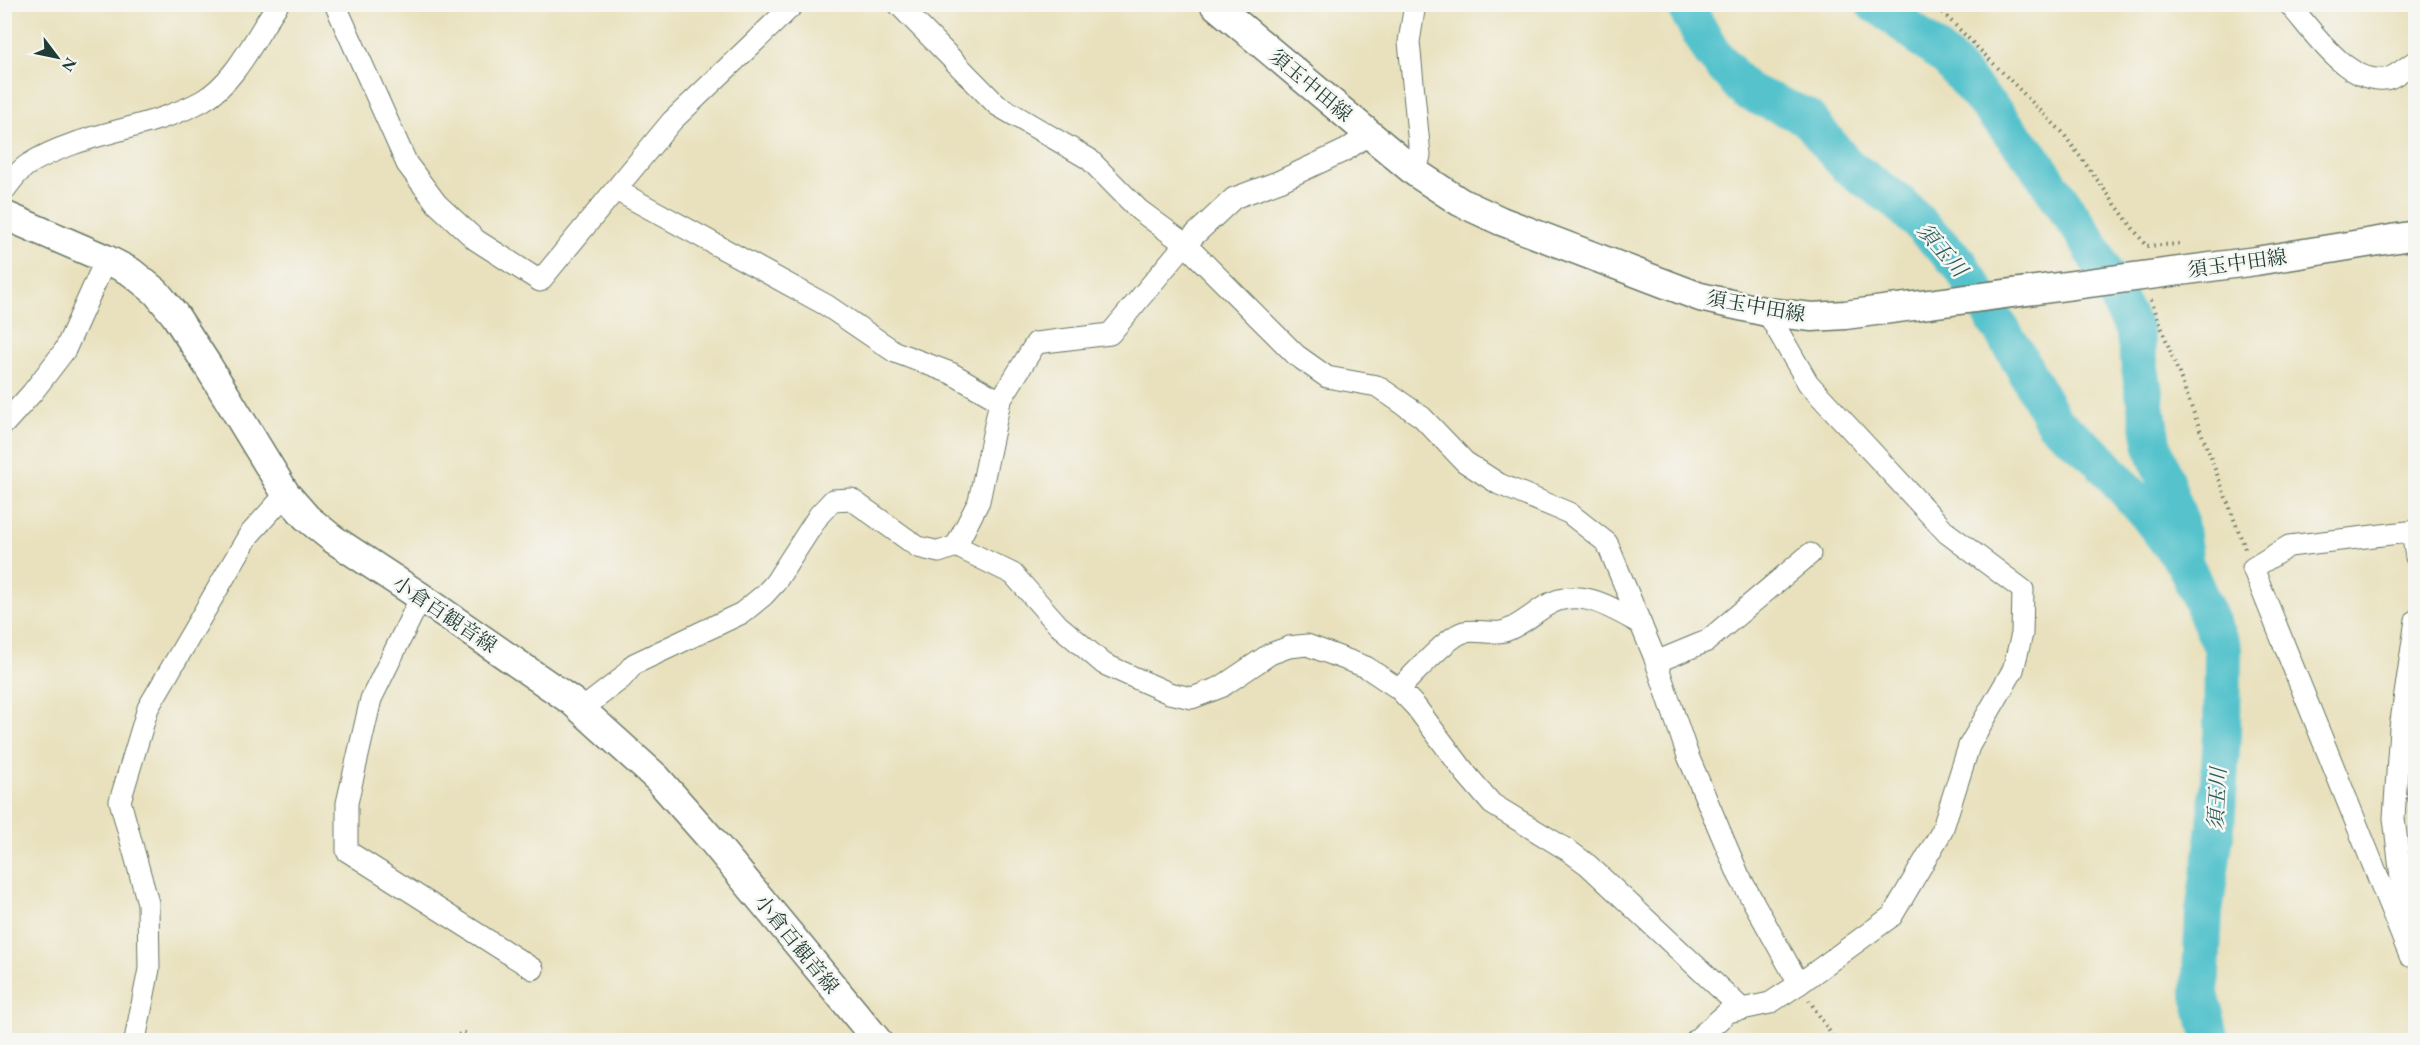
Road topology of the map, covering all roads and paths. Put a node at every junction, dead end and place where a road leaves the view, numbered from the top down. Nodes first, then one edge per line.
1 (278, 4) edge
2 (335, 4) edge
3 (794, 4) edge
4 (898, 4) edge
5 (1214, 4) edge
6 (1415, 4) edge
7 (1934, 4) edge
8 (2289, 4) edge
9 (2415, 61) edge
10 (1369, 134) junction
11 (1416, 173) junction
12 (616, 190) junction
13 (4, 191) edge
14 (4, 215) edge
15 (2415, 235) edge
16 (1185, 244) junction
17 (2180, 244) dead end
18 (106, 259) junction
19 (2136, 276) junction
20 (1767, 312) junction
21 (1000, 401) junction
22 (4, 424) edge
23 (286, 494) junction
24 (2414, 531) edge
25 (956, 546) junction
26 (1810, 554) dead end
27 (2415, 557) edge
28 (2253, 568) junction
29 (421, 597) junction
30 (2415, 620) edge
31 (1641, 624) junction
32 (1656, 662) junction
33 (1399, 689) junction
34 (582, 709) junction
35 (2413, 962) edge
36 (533, 969) dead end
37 (1799, 984) junction
38 (1742, 1009) junction
39 (135, 1041) edge
40 (441, 1041) edge
41 (475, 1041) edge
42 (877, 1041) edge
43 (1696, 1041) edge
44 (1835, 1041) edge

1 - 13 street
2 - 12 street
3 - 12 street
4 - 16 street
5 - 10 main road, 須玉中田線
6 - 11 street
7 - 17 path
8 - 9 street
10 - 11 main road, 須玉中田線
10 - 16 street
11 - 20 main road, 須玉中田線
12 - 21 street
14 - 18 main road, 小倉百観音線
15 - 19 main road, 須玉中田線
16 - 21 street
16 - 31 street
18 - 22 street
18 - 23 main road, 小倉百観音線
19 - 20 main road, 須玉中田線
19 - 28 path
20 - 37 street
21 - 25 street
23 - 29 main road, 小倉百観音線
23 - 39 street
24 - 27 street
24 - 28 street
25 - 33 street
25 - 34 street
26 - 32 street
28 - 35 street
29 - 34 main road, 小倉百観音線
29 - 36 street
30 - 35 street
31 - 32 street
31 - 33 street
32 - 37 street
33 - 38 street
34 - 42 main road, 小倉百観音線
37 - 38 street
37 - 44 path
38 - 43 street
40 - 41 path

